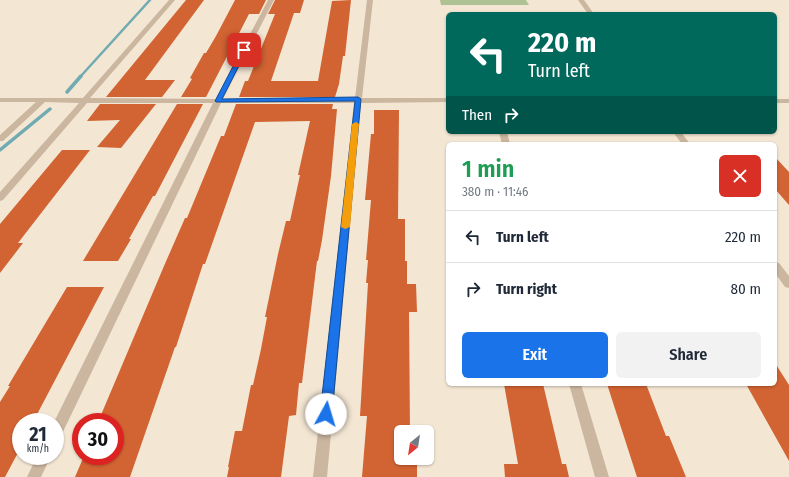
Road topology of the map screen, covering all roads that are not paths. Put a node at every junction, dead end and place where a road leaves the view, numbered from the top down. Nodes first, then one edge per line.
1 (172, 0) edge
2 (271, 0) edge
3 (370, 0) edge
4 (581, 0) edge
5 (590, 12) edge
6 (358, 99) junction
7 (0, 100) edge
8 (43, 100) junction
9 (86, 100) junction
10 (446, 100) edge
11 (218, 101) junction
12 (777, 101) edge
13 (789, 101) edge
14 (0, 139) edge
15 (0, 198) edge
16 (777, 268) edge
17 (789, 284) edge
18 (576, 386) edge
19 (64, 416) edge
20 (40, 465) edge
21 (34, 477) edge
22 (320, 477) edge
23 (602, 477) edge

1 - 9 street
2 - 11 street
3 - 6 street
4 - 5 street
6 - 10 street
6 - 11 street
6 - 22 street
7 - 8 street
8 - 9 street
8 - 14 street
9 - 11 street
9 - 15 street
11 - 19 street
12 - 13 street
16 - 17 street
18 - 23 street
20 - 21 street

